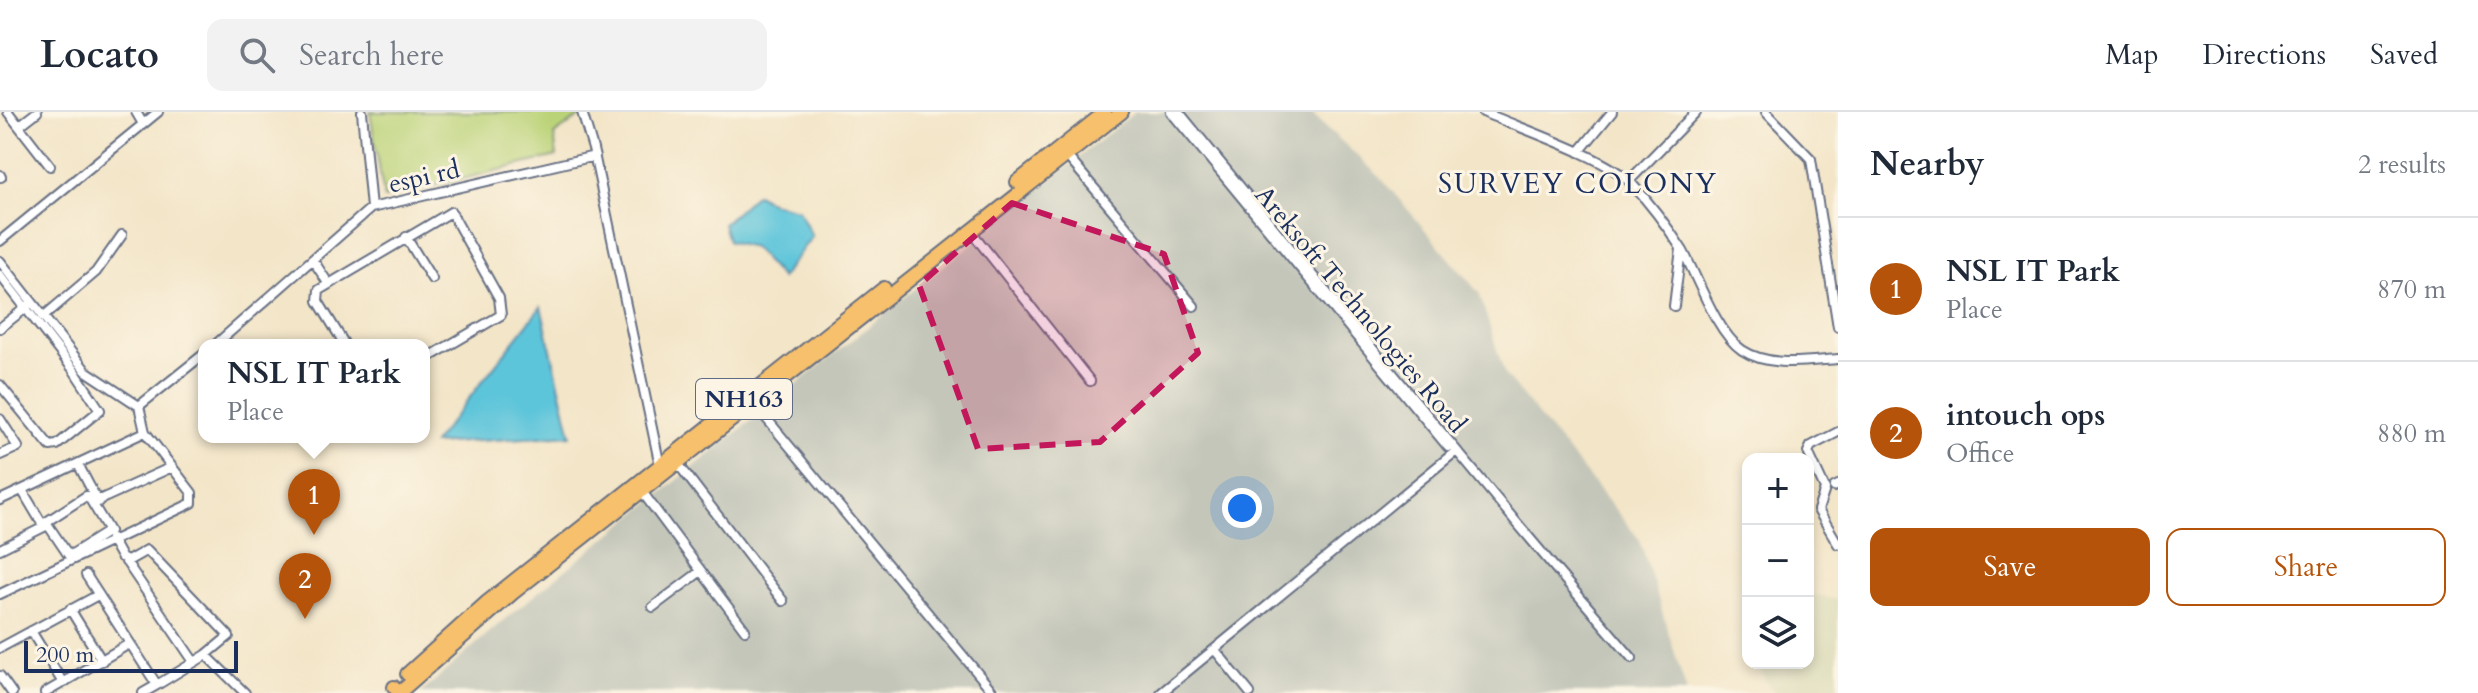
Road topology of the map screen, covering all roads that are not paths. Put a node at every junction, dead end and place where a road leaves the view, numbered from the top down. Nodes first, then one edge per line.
1 (8, 112) edge
2 (37, 112) edge
3 (136, 112) edge
4 (158, 112) edge
5 (362, 112) edge
6 (582, 112) edge
7 (1105, 112) edge
8 (1122, 112) edge
9 (1171, 112) edge
10 (1179, 112) edge
11 (1483, 112) edge
12 (1612, 112) edge
13 (1696, 112) edge
14 (1766, 112) edge
15 (143, 124) junction
16 (19, 126) junction
17 (1579, 152) junction
18 (1066, 155) junction
19 (595, 156) junction
20 (50, 166) dead end
21 (1629, 181) junction
22 (371, 208) junction
23 (969, 229) junction
24 (122, 235) dead end
25 (406, 237) junction
26 (0, 241) edge
27 (1681, 248) junction
28 (313, 260) junction
29 (1298, 261) junction
30 (1, 267) edge
31 (432, 279) dead end
32 (328, 283) junction
33 (29, 306) junction
34 (1194, 306) dead end
35 (1674, 306) dead end
36 (43, 317) junction
37 (1838, 327) edge
38 (0, 328) edge
39 (222, 339) edge
40 (342, 339) edge
41 (56, 342) junction
42 (430, 356) edge
43 (198, 359) edge
44 (1838, 359) edge
45 (77, 367) junction
46 (1090, 381) dead end
47 (0, 385) edge
48 (751, 400) junction
49 (139, 406) junction
50 (0, 419) edge
51 (145, 432) junction
52 (1838, 432) edge
53 (1455, 452) junction
54 (0, 455) edge
55 (78, 464) junction
56 (679, 465) junction
57 (172, 467) junction
58 (662, 472) junction
59 (22, 490) junction
60 (643, 493) junction
61 (93, 497) junction
62 (0, 500) edge
63 (44, 524) junction
64 (114, 538) junction
65 (1838, 544) edge
66 (0, 549) edge
67 (124, 559) junction
68 (66, 562) junction
69 (701, 571) junction
70 (86, 575) dead end
71 (0, 594) edge
72 (98, 595) junction
73 (783, 601) dead end
74 (653, 607) dead end
75 (70, 609) junction
76 (745, 630) dead end
77 (31, 631) junction
78 (129, 644) junction
79 (0, 648) edge
80 (1215, 650) junction
81 (206, 655) junction
82 (1632, 658) dead end
83 (102, 661) junction
84 (194, 662) junction
85 (0, 676) edge
86 (63, 683) junction
87 (157, 685) junction
88 (394, 691) edge
89 (12, 693) edge
90 (45, 693) edge
91 (143, 693) edge
92 (245, 693) edge
93 (994, 693) edge
94 (1161, 693) edge
95 (1250, 693) edge

1 - 16 street
2 - 16 street
3 - 15 street
4 - 15 street
5 - 22 street
6 - 19 street
7 - 48 highway, NH163
8 - 18 highway, NH163
9 - 29 street, Areksoft Technologies Road
10 - 29 street, Areksoft Technologies Road
11 - 17 street
12 - 17 street
13 - 21 street
14 - 37 street
15 - 26 street
16 - 20 street
17 - 21 street
18 - 23 highway, NH163
18 - 34 street
19 - 22 street, espi rd
19 - 58 street
21 - 27 street
22 - 28 street, espi rd
23 - 46 street
23 - 48 highway, NH163
24 - 36 street
25 - 31 street
25 - 32 street
25 - 42 street
27 - 35 street
27 - 44 street
28 - 32 street
28 - 39 street, espi rd
29 - 53 street, Areksoft Technologies Road
30 - 33 street
32 - 40 street
33 - 36 street
33 - 38 street
33 - 41 street
36 - 41 street
41 - 45 street
43 - 49 street
45 - 47 street
45 - 49 street
48 - 56 highway, NH163
48 - 58 highway, NH163
48 - 93 street
49 - 51 street
50 - 54 street
51 - 55 street
51 - 57 street
52 - 65 street
53 - 80 street
53 - 82 street, Areksoft Technologies Road
55 - 59 street
55 - 61 street
56 - 58 highway, NH163
56 - 73 street
57 - 61 street
57 - 64 street
58 - 60 highway, NH163
58 - 88 highway, NH163
59 - 62 street
59 - 63 street
60 - 69 street
60 - 88 highway, NH163
61 - 63 street
61 - 63 street
61 - 64 street
63 - 66 street
63 - 68 street
64 - 67 street
64 - 68 street
67 - 81 street
67 - 84 street
68 - 71 street
69 - 74 street
69 - 76 street
70 - 72 street
72 - 75 street
72 - 78 street
75 - 77 street
75 - 83 street
77 - 79 street
77 - 86 street
78 - 83 street
78 - 87 street
80 - 94 street
80 - 95 street
81 - 84 street
81 - 92 street
83 - 86 street
84 - 87 street
85 - 89 street
86 - 90 street
87 - 91 street

